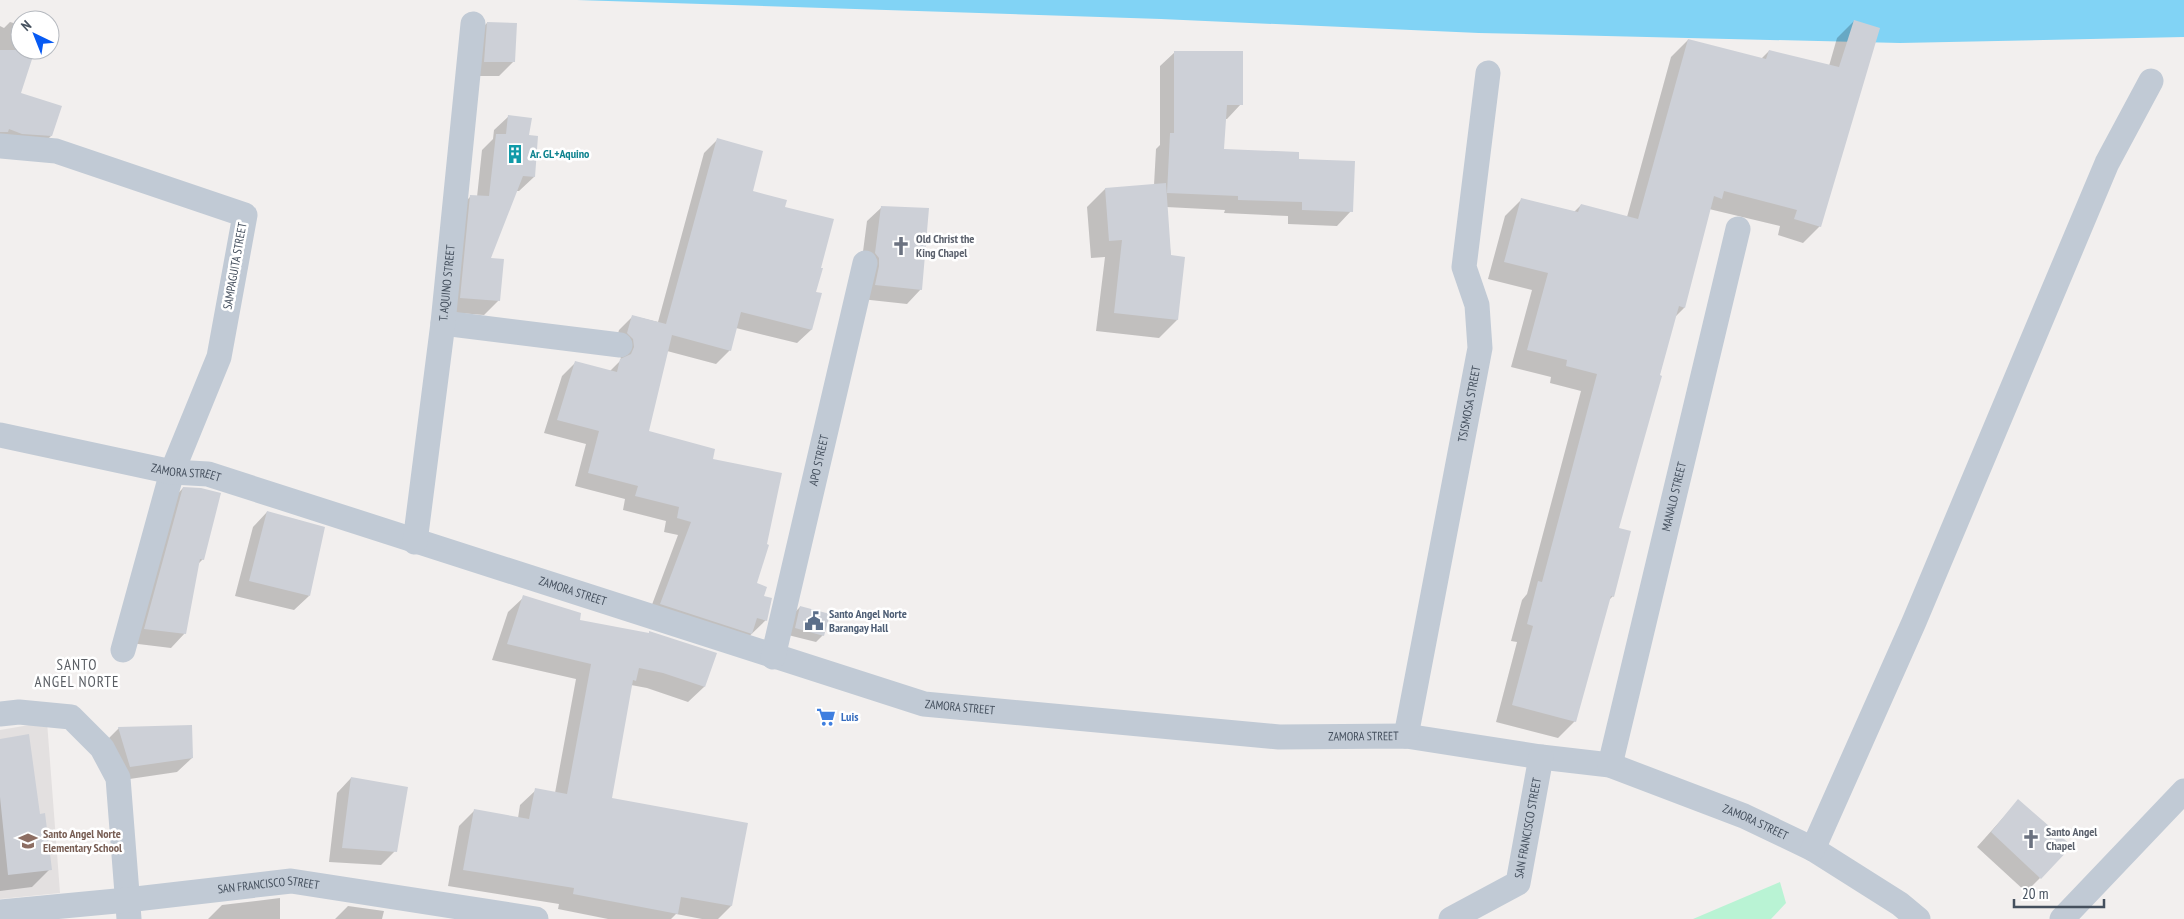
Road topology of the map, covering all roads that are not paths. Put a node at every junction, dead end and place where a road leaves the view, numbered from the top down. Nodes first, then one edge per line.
1 (474, 24) dead end
2 (1488, 73) dead end
3 (2151, 81) dead end
4 (0, 146) edge
5 (1738, 229) dead end
6 (865, 263) dead end
7 (443, 323) junction
8 (620, 345) dead end
9 (0, 434) edge
10 (172, 472) junction
11 (415, 542) junction
12 (122, 650) dead end
13 (773, 657) junction
14 (0, 714) edge
15 (1406, 736) junction
16 (1542, 757) junction
17 (1610, 765) junction
18 (2184, 792) edge
19 (1813, 848) junction
20 (128, 910) edge
21 (0, 912) edge
22 (1900, 914) edge
23 (536, 919) edge
24 (1451, 919) edge
25 (2062, 919) edge

1 - 7 street, T. AQUINO STREET
2 - 15 street, TSISMOSA STREET
3 - 19 street
4 - 10 street, SAMPAGUITA STREET
5 - 17 street, MANALO STREET
6 - 13 street, APO STREET
7 - 8 street
7 - 11 street, T. AQUINO STREET
9 - 10 street, ZAMORA STREET
10 - 11 street, ZAMORA STREET
10 - 12 street
11 - 13 street, ZAMORA STREET
13 - 15 street, ZAMORA STREET
14 - 20 street
15 - 16 street, ZAMORA STREET
16 - 17 street, ZAMORA STREET
16 - 24 street, SAN FRANCISCO STREET
17 - 19 street, ZAMORA STREET
18 - 25 street
19 - 22 street, ZAMORA STREET
20 - 21 street, SAN FRANCISCO STREET
20 - 23 street, SAN FRANCISCO STREET

